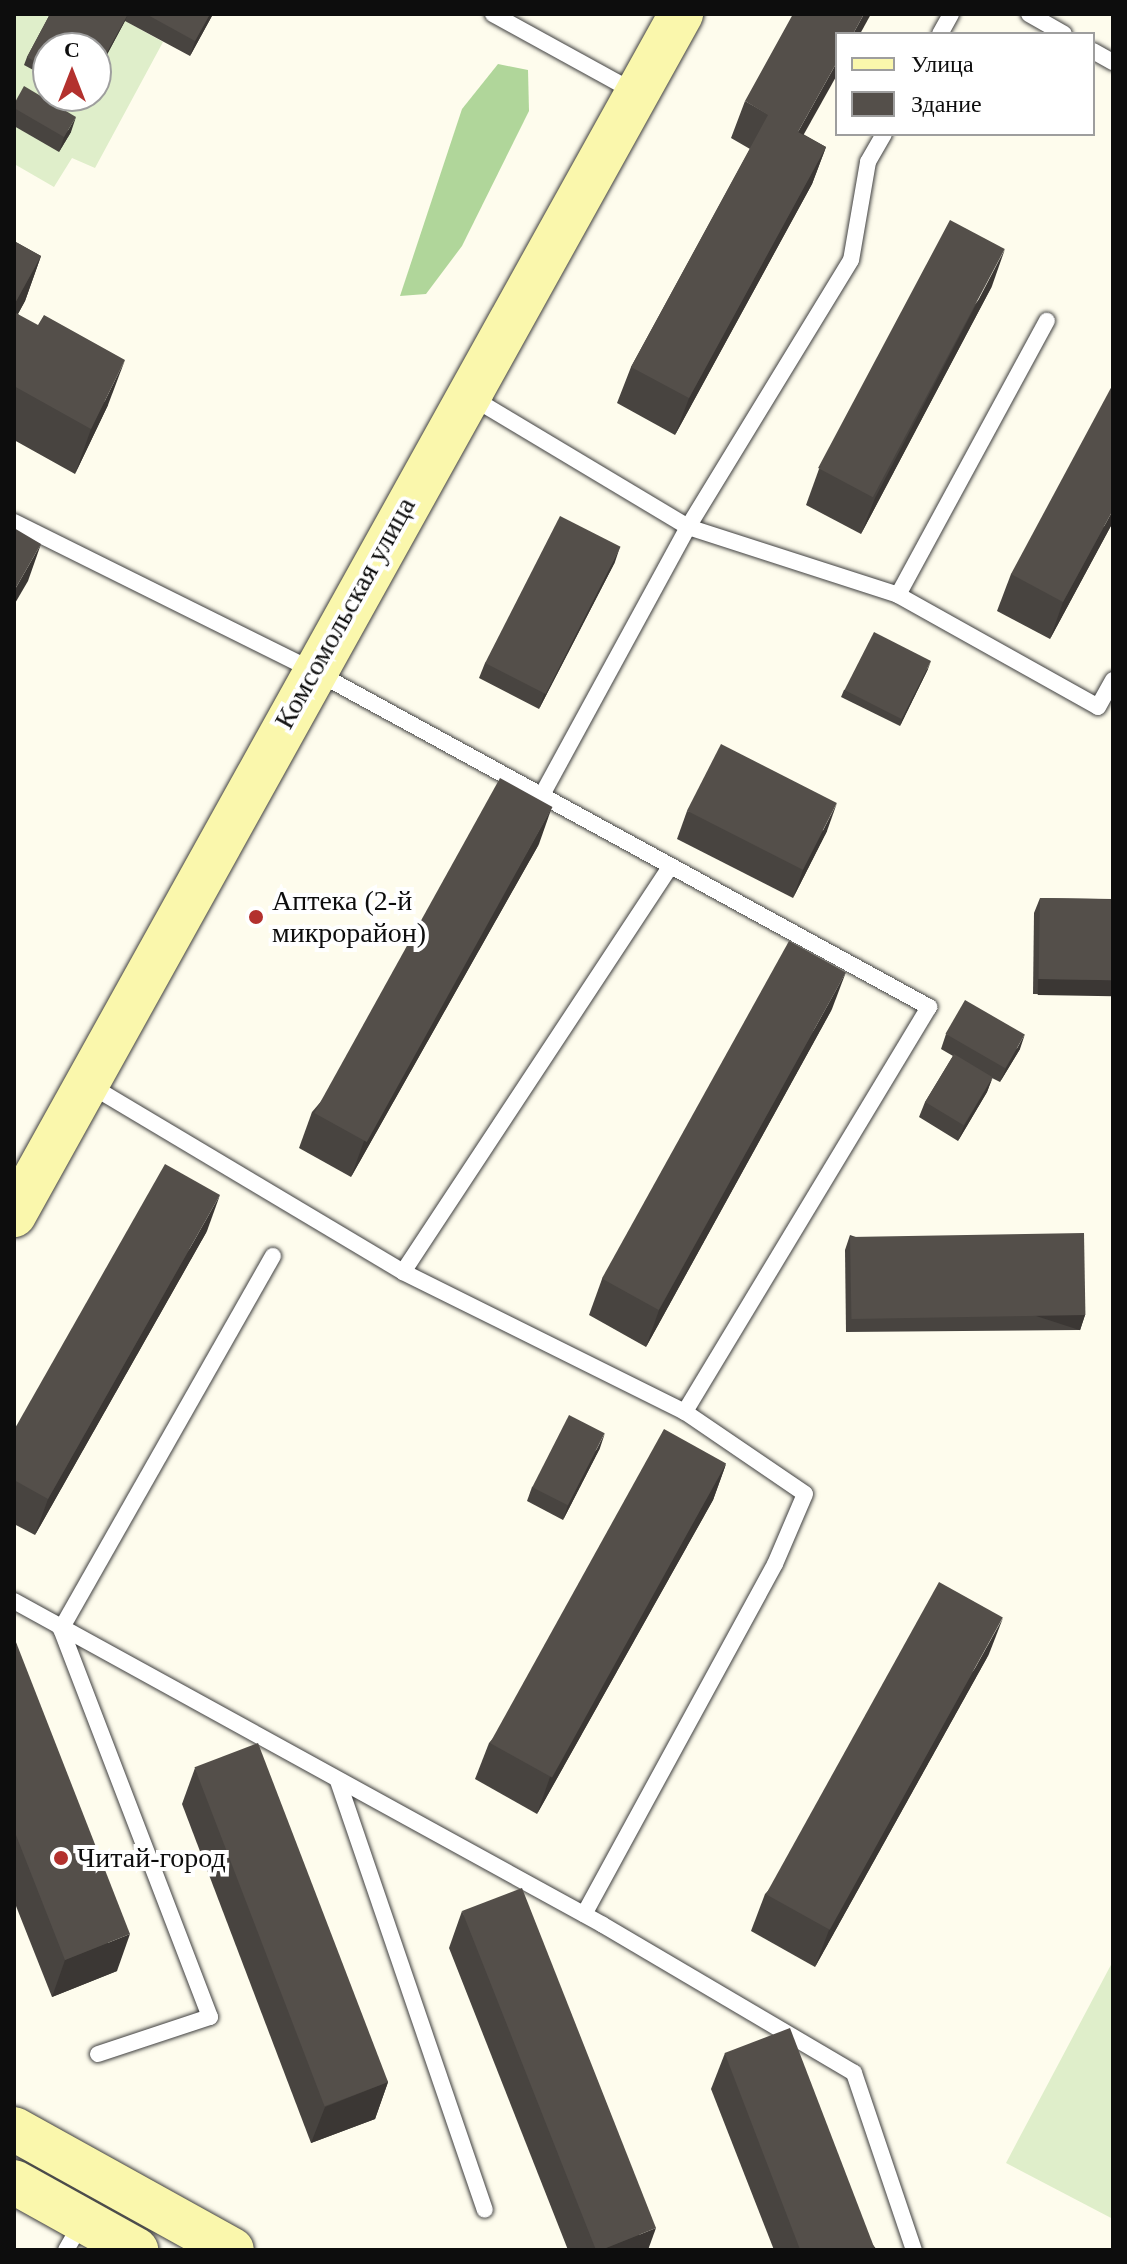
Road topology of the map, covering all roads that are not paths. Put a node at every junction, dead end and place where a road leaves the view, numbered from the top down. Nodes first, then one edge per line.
1 (493, 14) edge
2 (681, 14) edge
3 (951, 14) edge
4 (1029, 14) edge
5 (941, 32) edge
6 (1060, 32) edge
7 (1095, 52) edge
8 (1113, 62) edge
9 (636, 92) junction
10 (883, 136) edge
11 (1047, 321) dead end
12 (465, 393) junction
13 (14, 522) edge
14 (688, 527) junction
15 (898, 595) junction
16 (314, 671) junction
17 (1113, 680) edge
18 (542, 795) junction
19 (668, 870) junction
20 (87, 1083) junction
21 (14, 1215) edge
22 (273, 1256) dead end
23 (403, 1272) junction
24 (685, 1412) junction
25 (14, 1601) edge
26 (61, 1629) junction
27 (338, 1781) junction
28 (584, 1914) junction
29 (98, 2054) dead end
30 (14, 2129) edge
31 (14, 2182) edge
32 (153, 2207) junction
33 (485, 2210) dead end
34 (74, 2235) edge
35 (133, 2248) edge
36 (232, 2250) edge
37 (914, 2250) edge

1 - 9 lane
2 - 9 main road, Комсомольская улица
3 - 5 lane
4 - 6 lane
7 - 8 lane
9 - 12 main road, Комсомольская улица
10 - 14 lane
11 - 15 lane
12 - 14 lane
12 - 16 main road, Комсомольская улица
13 - 16 lane
14 - 15 lane
14 - 18 lane
15 - 17 lane
16 - 18 lane
16 - 20 main road, Комсомольская улица
18 - 19 lane
19 - 23 lane
19 - 24 lane
20 - 21 main road, Комсомольская улица
20 - 23 lane
22 - 26 lane
23 - 24 lane
24 - 28 lane
25 - 26 lane
26 - 27 lane
26 - 29 lane
27 - 28 lane
27 - 33 lane
28 - 37 lane
30 - 32 main road
31 - 34 main road
32 - 35 main road
32 - 36 main road
34 - 35 main road

